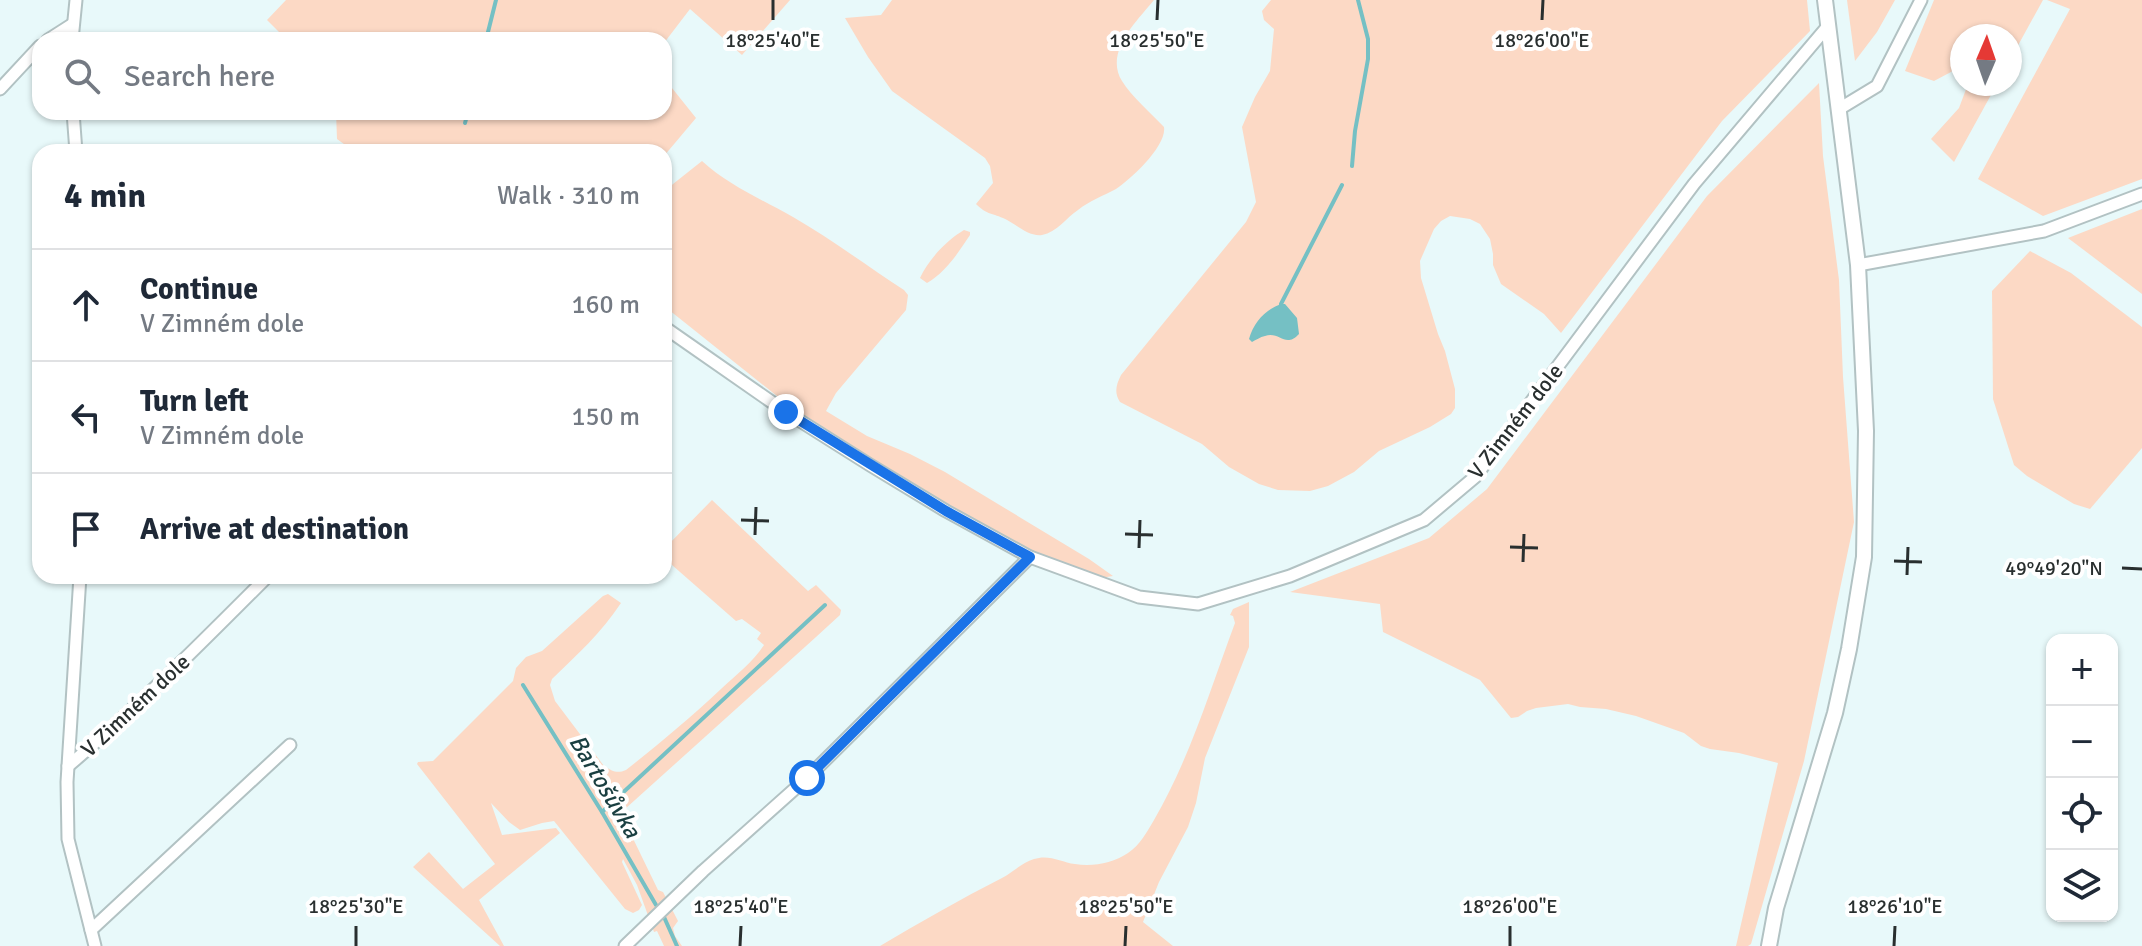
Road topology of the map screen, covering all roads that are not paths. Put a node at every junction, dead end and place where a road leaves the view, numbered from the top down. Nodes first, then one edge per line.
1 (76, 0) edge
2 (1825, 0) edge
3 (1921, 0) edge
4 (73, 24) junction
5 (1828, 26) junction
6 (60, 32) edge
7 (72, 32) edge
8 (32, 55) edge
9 (0, 89) edge
10 (1839, 109) junction
11 (74, 120) edge
12 (75, 144) edge
13 (2142, 194) edge
14 (1858, 265) junction
15 (672, 333) edge
16 (1030, 557) junction
17 (79, 584) edge
18 (260, 584) edge
19 (290, 745) dead end
20 (68, 766) junction
21 (91, 930) junction
22 (95, 946) edge
23 (625, 946) edge
24 (1769, 946) edge

1 - 4 street
2 - 5 street
3 - 10 street
4 - 6 street
4 - 7 street
5 - 10 street
5 - 16 street, V Zimném dole
8 - 9 street
10 - 14 street
11 - 12 street
13 - 14 street
14 - 24 street
15 - 16 street, V Zimném dole
16 - 23 street
17 - 20 street, V Zimném dole
18 - 20 street, V Zimném dole
19 - 21 street
20 - 21 street
21 - 22 street

